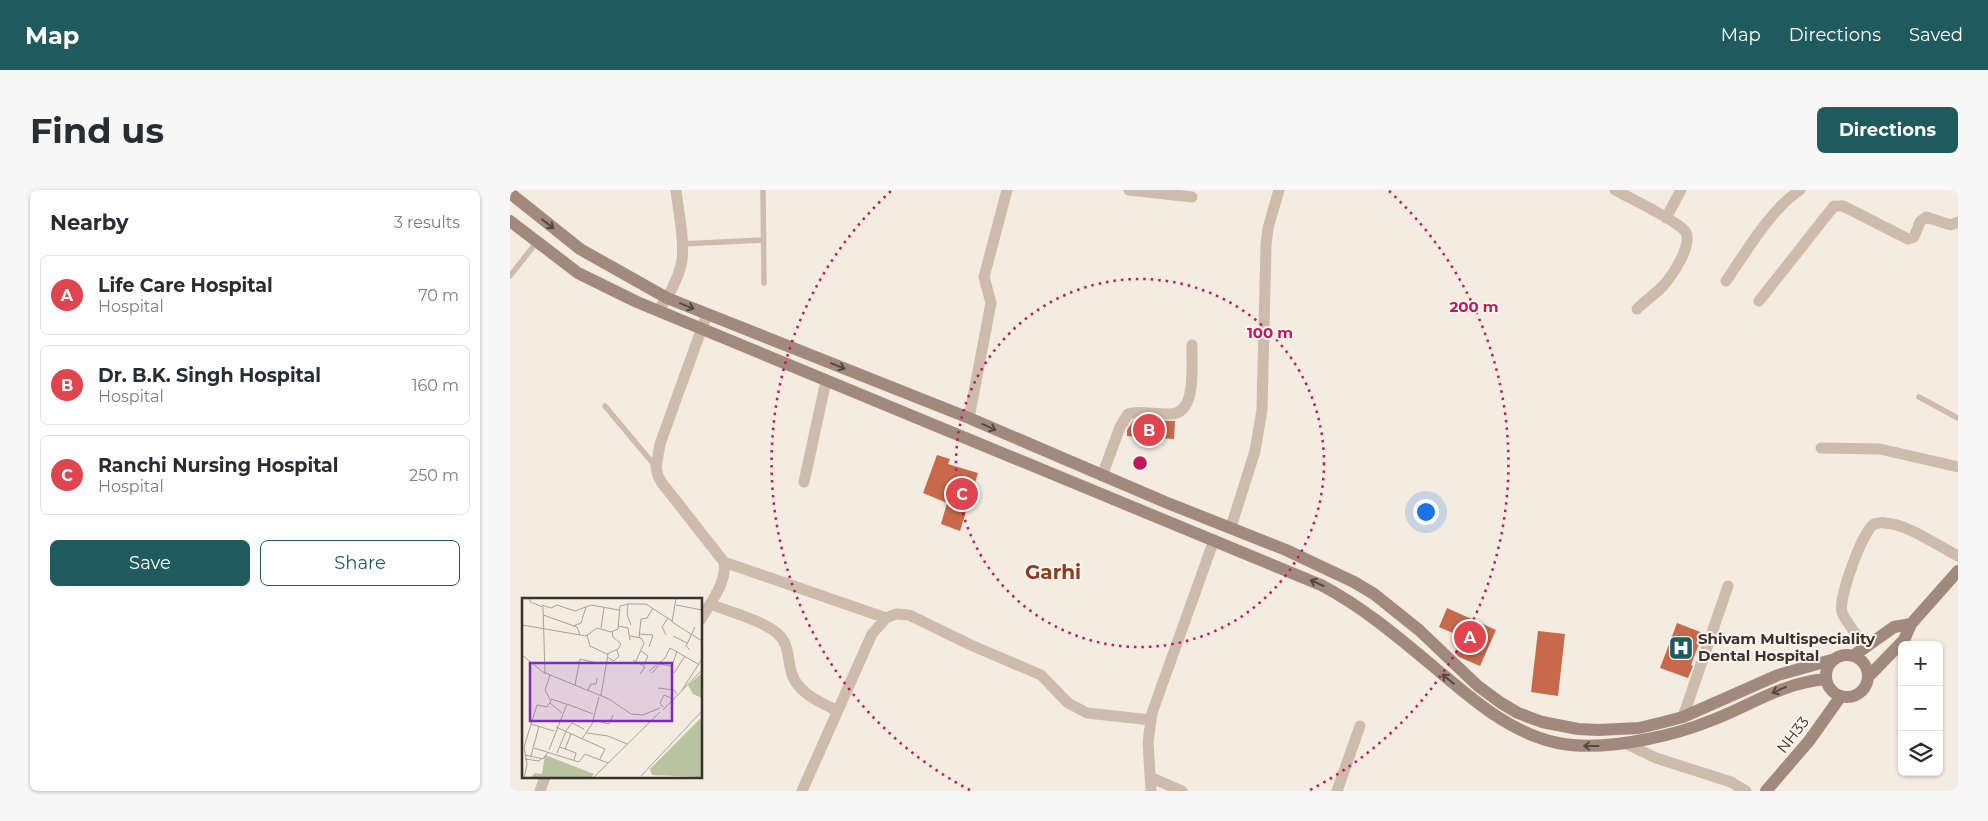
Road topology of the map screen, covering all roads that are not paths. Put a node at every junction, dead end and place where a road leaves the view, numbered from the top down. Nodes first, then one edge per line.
1 (676, 190) edge
2 (763, 190) edge
3 (1007, 190) edge
4 (1129, 190) edge
5 (1279, 190) edge
6 (1615, 190) edge
7 (1681, 190) edge
8 (1800, 190) edge
9 (510, 193) edge
10 (1192, 197) dead end
11 (1666, 218) junction
12 (510, 221) edge
13 (1958, 222) edge
14 (763, 240) junction
15 (536, 243) junction
16 (682, 244) junction
17 (510, 276) edge
18 (1726, 281) dead end
19 (764, 283) dead end
20 (667, 298) junction
21 (1759, 301) dead end
22 (1636, 308) dead end
23 (658, 311) junction
24 (708, 314) junction
25 (701, 329) junction
26 (1192, 345) dead end
27 (826, 381) junction
28 (1919, 396) dead end
29 (604, 406) dead end
30 (969, 418) junction
31 (1958, 418) edge
32 (1821, 448) dead end
33 (656, 467) junction
34 (1958, 467) edge
35 (1102, 476) junction
36 (804, 482) dead end
37 (1230, 528) junction
38 (1214, 540) junction
39 (1958, 556) edge
40 (724, 562) junction
41 (1958, 571) edge
42 (1728, 586) dead end
43 (710, 604) junction
44 (702, 617) edge
45 (886, 618) junction
46 (1911, 624) junction
47 (1866, 647) junction
48 (1853, 656) junction
49 (1835, 659) junction
50 (1868, 677) junction
51 (1826, 679) junction
52 (1841, 696) junction
53 (837, 711) junction
54 (1683, 717) junction
55 (1151, 720) junction
56 (1360, 726) dead end
57 (1625, 743) junction
58 (545, 778) edge
59 (1152, 778) junction
60 (540, 791) edge
61 (802, 791) edge
62 (1151, 791) edge
63 (1182, 791) edge
64 (1337, 791) edge
65 (1746, 791) edge
66 (1766, 791) edge

1 - 16 street
2 - 14 lane
3 - 30 street
4 - 10 street
5 - 37 street
6 - 11 street
7 - 11 street
8 - 18 street
9 -> 20 main road
11 - 22 street
12 - 15 main road
13 - 21 street
14 - 16 lane
14 - 19 lane
15 - 17 lane
15 - 23 main road
16 - 20 street
20 - 23 street
20 -> 24 main road
23 - 25 main road
24 - 25 street
24 -> 30 main road
25 - 27 main road
25 - 33 street
26 - 35 street
27 - 36 street
27 - 38 main road
28 - 31 lane
29 - 33 lane
30 -> 35 main road
32 - 34 street
33 - 40 street
35 - 37 main road
37 - 54 main road
38 - 55 street
57 -> 38 main road
39 - 47 street
40 - 43 street
40 - 45 street
41 - 46 main road
42 - 54 street
43 - 44 street
43 - 53 street
45 - 53 street
45 - 55 street
46 - 47 main road
46 - 50 main road
47 - 48 main road
48 - 49 main road
48 - 50 main road
49 - 51 main road
49 - 54 main road
50 - 52 main road
51 - 52 main road
51 -> 57 main road
52 - 66 main road, NH33
53 - 61 street
55 - 59 street
56 - 64 street
57 - 65 street
58 - 60 street
59 - 62 street
59 - 63 street

